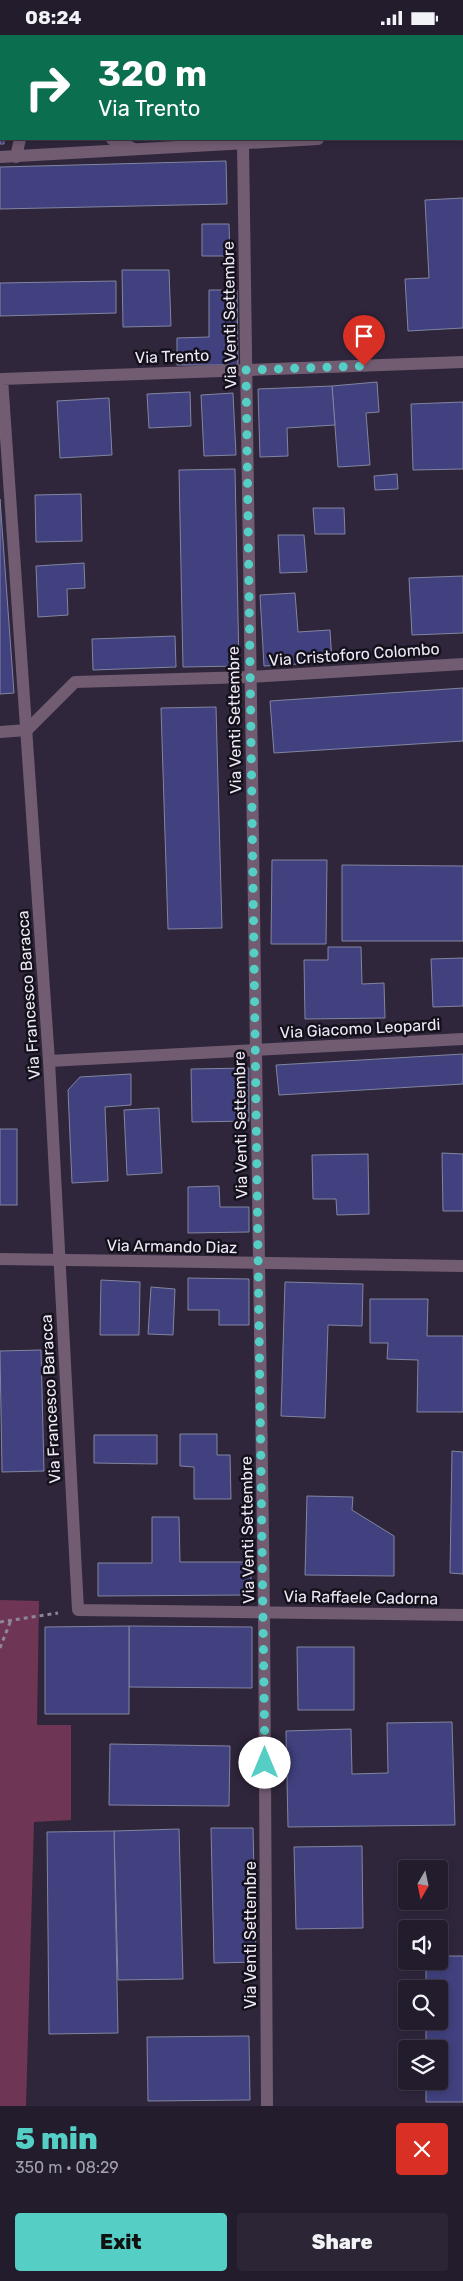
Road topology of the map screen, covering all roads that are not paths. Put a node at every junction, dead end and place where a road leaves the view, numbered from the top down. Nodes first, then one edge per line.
1 (20, 140) edge
2 (114, 140) edge
3 (299, 140) edge
4 (242, 143) junction
5 (134, 149) junction
6 (0, 157) edge
7 (16, 157) junction
8 (463, 362) edge
9 (246, 370) junction
10 (2, 379) joint
11 (463, 663) edge
12 (250, 677) junction
13 (27, 730) junction
14 (0, 732) edge
15 (463, 1039) edge
16 (256, 1050) junction
17 (49, 1061) junction
18 (0, 1259) edge
19 (59, 1260) junction
20 (259, 1263) junction
21 (463, 1266) edge
22 (78, 1610) joint
23 (264, 1611) junction
24 (463, 1615) edge
25 (267, 2106) edge

1 - 7 street
2 - 5 street
3 - 4 street
4 - 5 street
4 - 9 street, Via Venti Settembre
5 - 7 street
6 - 7 street
8 - 9 street, Via Trento
9 - 10 street, Via Trento
9 - 12 street, Via Venti Settembre
10 - 13 street, Via Francesco Baracca
11 - 12 street, Via Cristoforo Colombo
12 - 13 street, Via Cristoforo Colombo
12 - 16 street, Via Venti Settembre
13 - 14 street
13 - 17 street, Via Francesco Baracca
15 - 16 street, Via Giacomo Leopardi
16 - 17 street, Via Giacomo Leopardi
16 - 20 street, Via Venti Settembre
17 - 19 street, Via Francesco Baracca
18 - 19 street, Via Armando Diaz
19 - 20 street, Via Armando Diaz
19 - 22 street, Via Francesco Baracca
20 - 21 street, Via Armando Diaz
20 - 23 street, Via Venti Settembre
22 - 23 street, Via Raffaele Cadorna
23 - 24 street, Via Raffaele Cadorna
23 - 25 street, Via Venti Settembre

